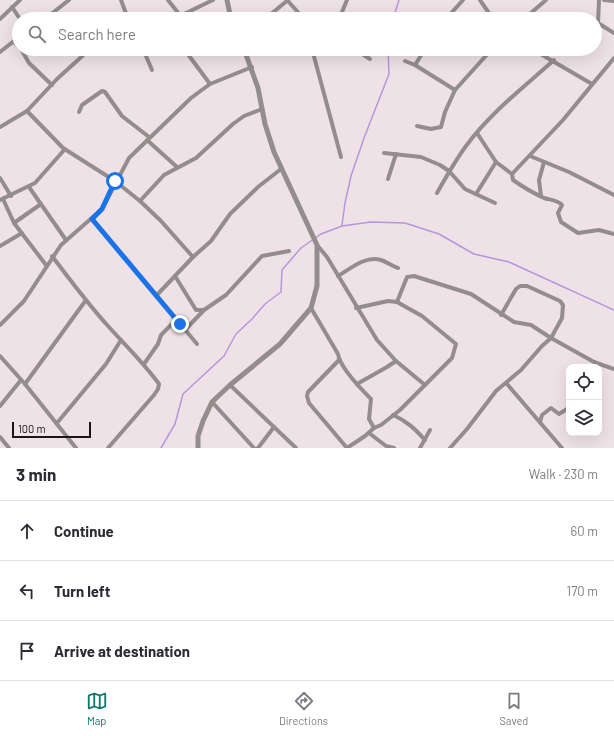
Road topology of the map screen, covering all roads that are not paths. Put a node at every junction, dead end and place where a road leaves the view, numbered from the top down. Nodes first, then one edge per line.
1 (20, 0) edge
2 (69, 0) edge
3 (168, 0) edge
4 (213, 0) edge
5 (227, 0) edge
6 (288, 0) edge
7 (347, 0) edge
8 (463, 0) edge
9 (480, 0) edge
10 (546, 0) edge
11 (599, 0) edge
12 (604, 0) edge
13 (122, 1) edge
14 (614, 1) edge
15 (12, 7) junction
16 (15, 12) edge
17 (54, 12) edge
18 (125, 12) edge
19 (176, 12) edge
20 (191, 12) edge
21 (230, 12) edge
22 (273, 12) edge
23 (298, 12) edge
24 (342, 12) edge
25 (452, 12) edge
26 (488, 12) edge
27 (532, 12) edge
28 (598, 12) edge
29 (0, 19) edge
30 (602, 26) edge
31 (614, 33) edge
32 (12, 43) edge
33 (0, 52) edge
34 (25, 56) edge
35 (83, 56) edge
36 (146, 56) edge
37 (189, 56) edge
38 (247, 56) edge
39 (314, 56) edge
40 (365, 56) edge
41 (421, 56) edge
42 (486, 56) edge
43 (546, 56) edge
44 (614, 58) edge
45 (370, 59) dead end
46 (554, 60) junction
47 (405, 61) dead end
48 (415, 65) junction
49 (252, 67) junction
50 (152, 70) dead end
51 (210, 84) junction
52 (592, 84) junction
53 (52, 85) junction
54 (455, 90) junction
55 (262, 109) junction
56 (27, 111) junction
57 (79, 112) dead end
58 (417, 126) dead end
59 (0, 127) edge
60 (476, 133) junction
61 (148, 139) junction
62 (65, 149) junction
63 (384, 153) dead end
64 (396, 154) junction
65 (530, 156) junction
66 (341, 157) dead end
67 (496, 162) junction
68 (544, 162) junction
69 (177, 167) junction
70 (281, 169) junction
71 (449, 171) junction
72 (512, 174) junction
73 (0, 178) edge
74 (388, 180) dead end
75 (115, 181) junction
76 (29, 187) junction
77 (437, 193) dead end
78 (476, 194) junction
79 (614, 195) edge
80 (11, 196) junction
81 (541, 196) junction
82 (2, 200) edge
83 (140, 200) junction
84 (495, 203) dead end
85 (41, 204) junction
86 (92, 219) junction
87 (14, 223) junction
88 (22, 234) junction
89 (614, 234) edge
90 (66, 240) junction
91 (317, 245) junction
92 (0, 246) edge
93 (289, 251) dead end
94 (52, 256) junction
95 (193, 257) junction
96 (46, 265) junction
97 (398, 268) dead end
98 (175, 276) junction
99 (338, 276) junction
100 (156, 296) junction
101 (86, 300) junction
102 (397, 302) junction
103 (311, 308) junction
104 (356, 308) junction
105 (204, 310) junction
106 (501, 315) junction
107 (176, 318) junction
108 (0, 325) edge
109 (185, 330) junction
110 (551, 338) junction
111 (121, 340) junction
112 (197, 344) dead end
113 (0, 356) edge
114 (339, 360) junction
115 (396, 361) junction
116 (144, 364) junction
117 (596, 364) edge
118 (602, 366) edge
119 (614, 369) edge
120 (21, 380) junction
121 (25, 384) junction
122 (357, 384) junction
123 (507, 384) junction
124 (230, 385) junction
125 (425, 385) junction
126 (212, 402) junction
127 (0, 406) edge
128 (566, 410) edge
129 (393, 415) junction
130 (540, 422) junction
131 (57, 423) junction
132 (274, 427) junction
133 (374, 428) junction
134 (430, 430) dead end
135 (368, 432) junction
136 (0, 437) edge
137 (425, 440) junction
138 (9, 448) edge
139 (76, 448) edge
140 (108, 448) edge
141 (198, 448) edge
142 (254, 448) edge
143 (258, 448) edge
144 (296, 448) edge
145 (347, 448) edge
146 (394, 448) edge
147 (420, 448) edge
148 (450, 448) edge
149 (456, 448) edge
150 (562, 448) edge

1 - 15 street
2 - 17 street
3 - 19 street
4 - 20 street
5 - 21 street
6 - 22 street
6 - 23 street
7 - 24 street
8 - 25 street
9 - 26 street
10 - 27 street
11 - 28 street
12 - 14 street
13 - 18 street
15 - 16 street
15 - 29 street
30 - 31 street
32 - 33 street
34 - 53 street
35 - 53 street
36 - 50 street
37 - 51 street
38 - 49 street
39 - 66 street
40 - 45 street
41 - 48 street
42 - 54 street
43 - 46 street
44 - 52 street
46 - 52 street
46 - 60 street
47 - 48 street
48 - 54 street
49 - 51 street
49 - 55 street
51 - 61 street
52 - 65 street
53 - 56 street
54 - 58 street
55 - 69 street
55 - 70 street
56 - 59 street
56 - 62 street
57 - 61 street
60 - 67 street
60 - 71 street
61 - 69 street
61 - 75 street
62 - 75 street
62 - 76 street
63 - 64 street
64 - 71 street
64 - 74 street
65 - 68 street
65 - 72 street
67 - 72 street
67 - 78 street
68 - 79 street
68 - 81 street
69 - 83 street
70 - 91 street
70 - 95 street
71 - 77 street
71 - 78 street
72 - 81 street
73 - 80 street
75 - 83 street
75 - 86 street
76 - 80 street
76 - 85 street
78 - 84 street
80 - 82 street
81 - 89 street
82 - 87 street
83 - 95 street
85 - 87 street
85 - 90 street
86 - 90 street
86 - 100 street
87 - 88 street
88 - 92 street
88 - 96 street
90 - 94 street
91 - 99 street
91 - 103 street
93 - 105 street
94 - 96 street
94 - 101 street
95 - 98 street
96 - 108 street
97 - 99 street
98 - 100 street
98 - 105 street
99 - 104 street
100 - 107 street
101 - 111 street
101 - 121 street
102 - 104 street
102 - 106 street
102 - 125 street
103 - 114 street
103 - 124 street
104 - 115 street
105 - 109 street
106 - 110 street
106 - 110 street
107 - 109 street
107 - 116 street
109 - 112 street
110 - 117 street
110 - 123 street
111 - 116 street
111 - 131 street
113 - 120 street
114 - 122 street
114 - 145 street
115 - 122 street
115 - 125 street
116 - 140 street
118 - 119 street
120 - 121 street
120 - 127 street
121 - 131 street
122 - 133 street
123 - 130 street
123 - 148 street
124 - 126 street
124 - 132 street
125 - 129 street
126 - 141 street
126 - 142 street
128 - 130 street
129 - 133 street
129 - 137 street
130 - 150 street
131 - 139 street
132 - 143 street
132 - 144 street
133 - 135 street
134 - 137 street
135 - 145 street
135 - 146 street
136 - 138 street
137 - 147 street
148 - 149 street

